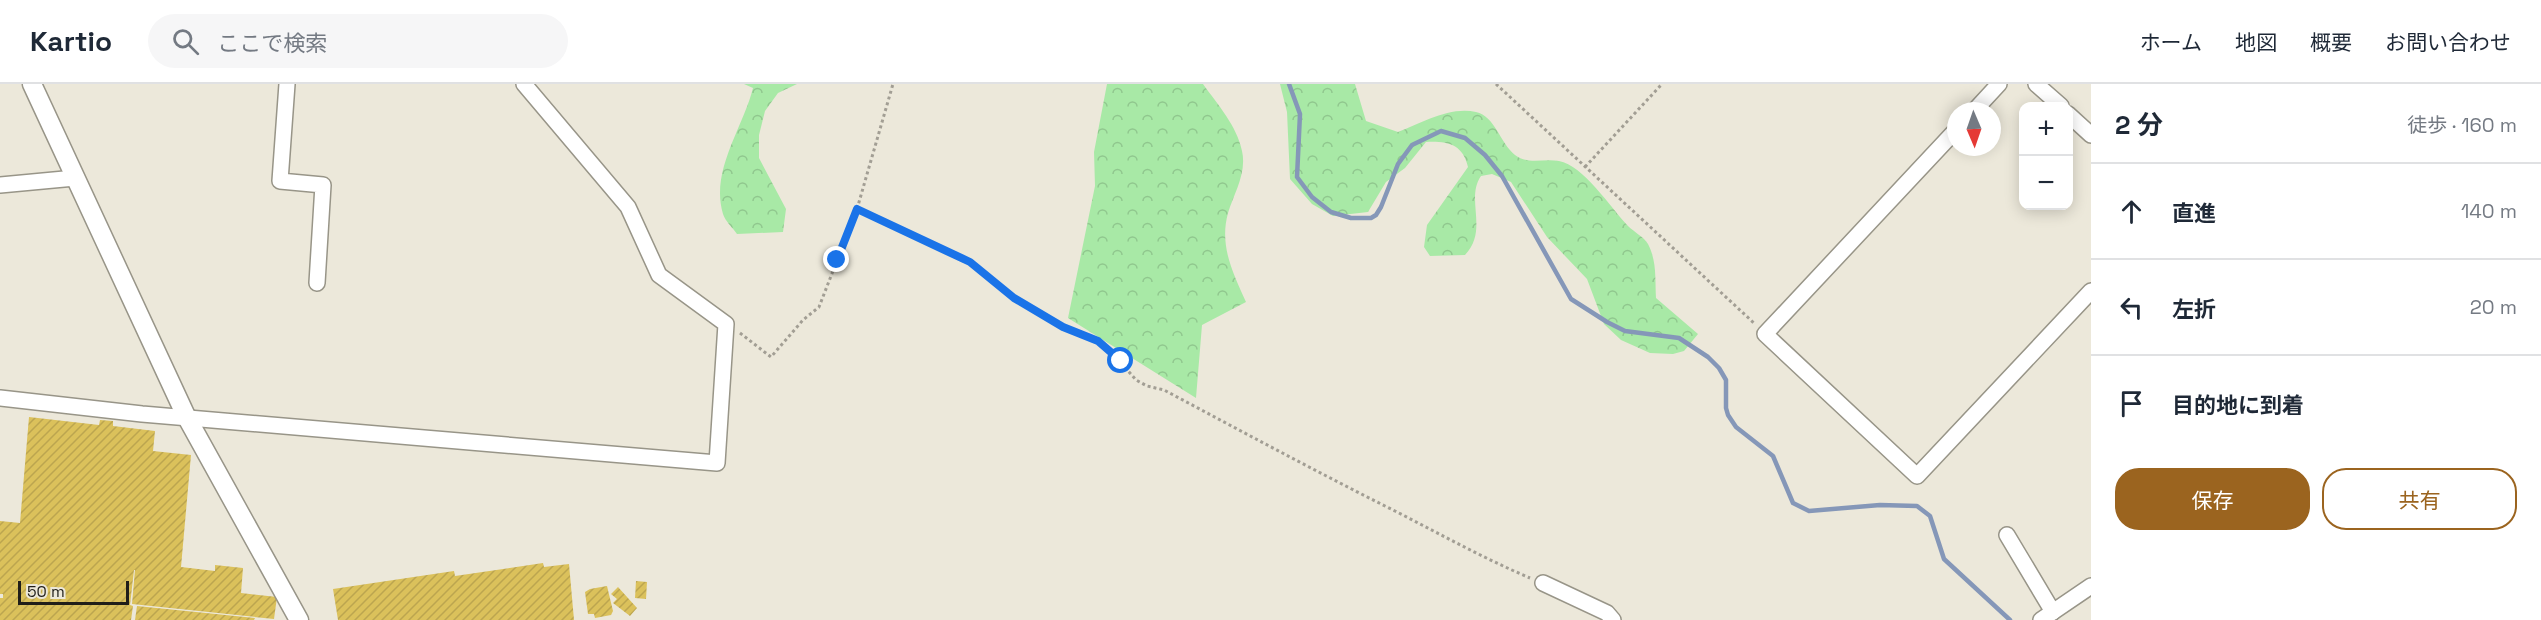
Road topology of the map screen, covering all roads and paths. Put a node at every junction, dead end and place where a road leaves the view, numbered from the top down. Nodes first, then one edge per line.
1 (32, 84) edge
2 (287, 84) edge
3 (524, 84) edge
4 (893, 84) edge
5 (1497, 84) edge
6 (1662, 84) edge
7 (2000, 84) edge
8 (2036, 84) edge
9 (1983, 102) edge
10 (2056, 102) edge
11 (2073, 119) edge
12 (2091, 135) edge
13 (1947, 140) edge
14 (1585, 167) junction
15 (75, 178) junction
16 (0, 185) edge
17 (857, 209) junction
18 (317, 282) dead end
19 (2091, 291) edge
20 (726, 324) junction
21 (1765, 334) junction
22 (0, 398) edge
23 (186, 416) junction
24 (2007, 535) dead end
25 (1543, 583) joint
26 (2091, 586) edge
27 (2047, 616) edge
28 (299, 620) edge
29 (1613, 620) edge

1 - 15 street
2 - 18 street
3 - 20 street
4 - 17 path
5 - 14 path
6 - 14 path
7 - 9 street
8 - 10 street
11 - 12 street
13 - 21 street
14 - 21 path
15 - 16 street
15 - 23 street
17 - 20 path
17 - 25 path
19 - 21 street
20 - 23 street
22 - 23 street
23 - 28 street
24 - 27 street
25 - 29 street
26 - 27 street

